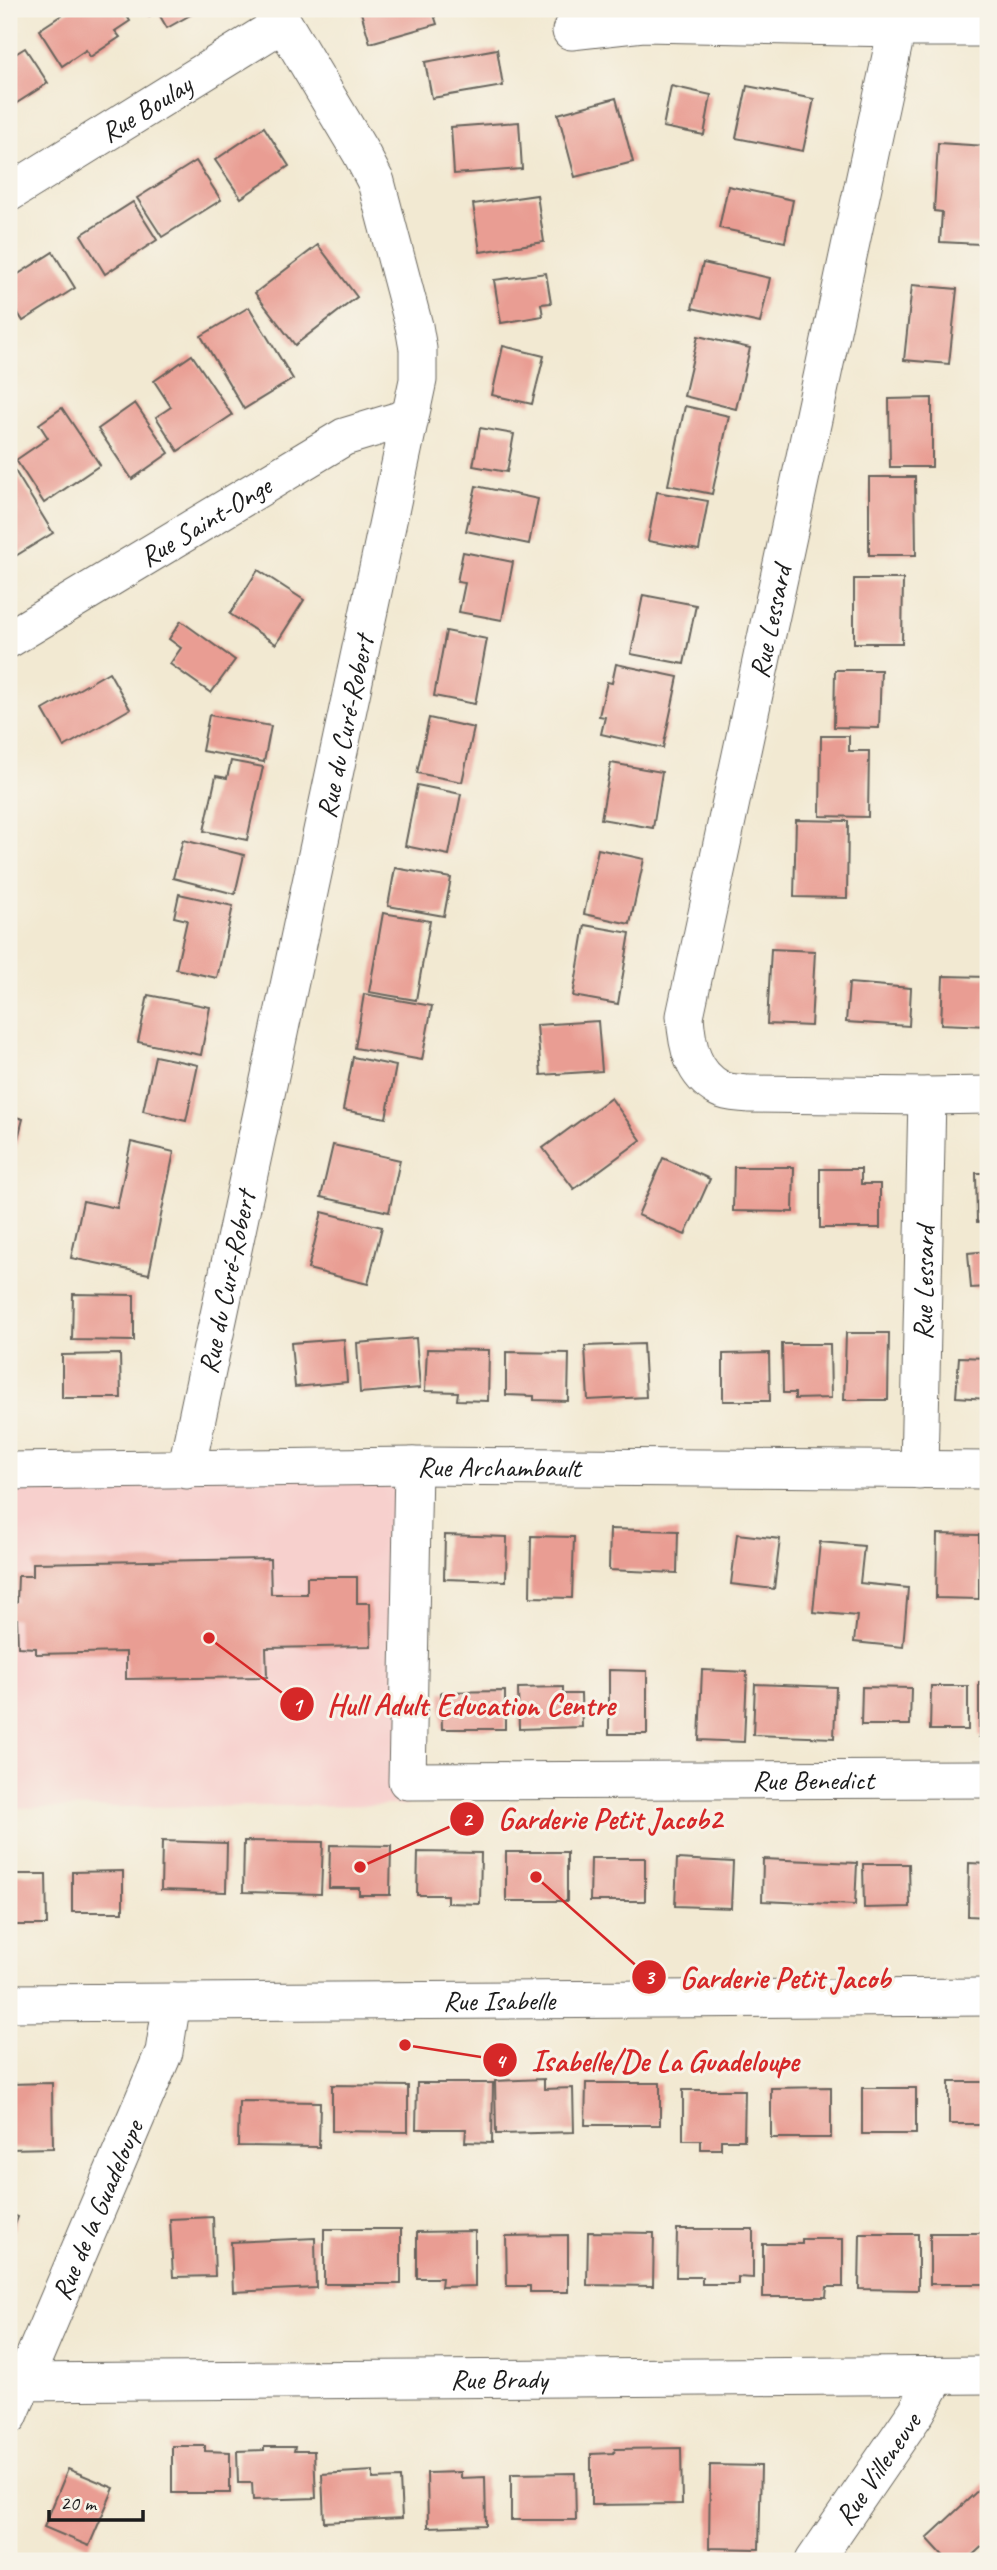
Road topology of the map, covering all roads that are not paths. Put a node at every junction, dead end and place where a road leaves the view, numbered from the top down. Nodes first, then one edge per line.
1 (279, 16) edge
2 (897, 28) junction
3 (988, 28) edge
4 (571, 31) dead end
5 (9, 193) edge
6 (410, 417) junction
7 (9, 639) edge
8 (988, 1095) edge
9 (927, 1096) junction
10 (413, 1465) junction
11 (186, 1470) junction
12 (919, 1470) junction
13 (988, 1470) edge
14 (9, 1471) edge
15 (988, 1779) edge
16 (988, 1997) edge
17 (173, 2002) junction
18 (9, 2003) edge
19 (988, 2375) edge
20 (937, 2376) junction
21 (16, 2382) edge
22 (9, 2416) edge
23 (814, 2561) edge

1 - 5 street, Rue Boulay
1 - 6 street, Rue du Curé-Robert
2 - 3 street
2 - 4 street
2 - 9 street, Rue Lessard
6 - 7 street, Rue Saint-Onge
6 - 11 street, Rue du Curé-Robert
8 - 9 street, Rue Lessard
9 - 12 street, Rue Lessard
10 - 11 street, Rue Archambault
10 - 12 street, Rue Archambault
10 - 15 street, Rue Benedict
11 - 14 street, Rue Archambault
12 - 13 street, Rue Archambault
16 - 17 street, Rue Isabelle
17 - 18 street, Rue Isabelle
17 - 21 street, Rue de la Guadeloupe
19 - 20 street, Rue Brady
20 - 21 street, Rue Brady
20 - 23 street, Rue Villeneuve
21 - 22 street, Rue de la Guadeloupe

